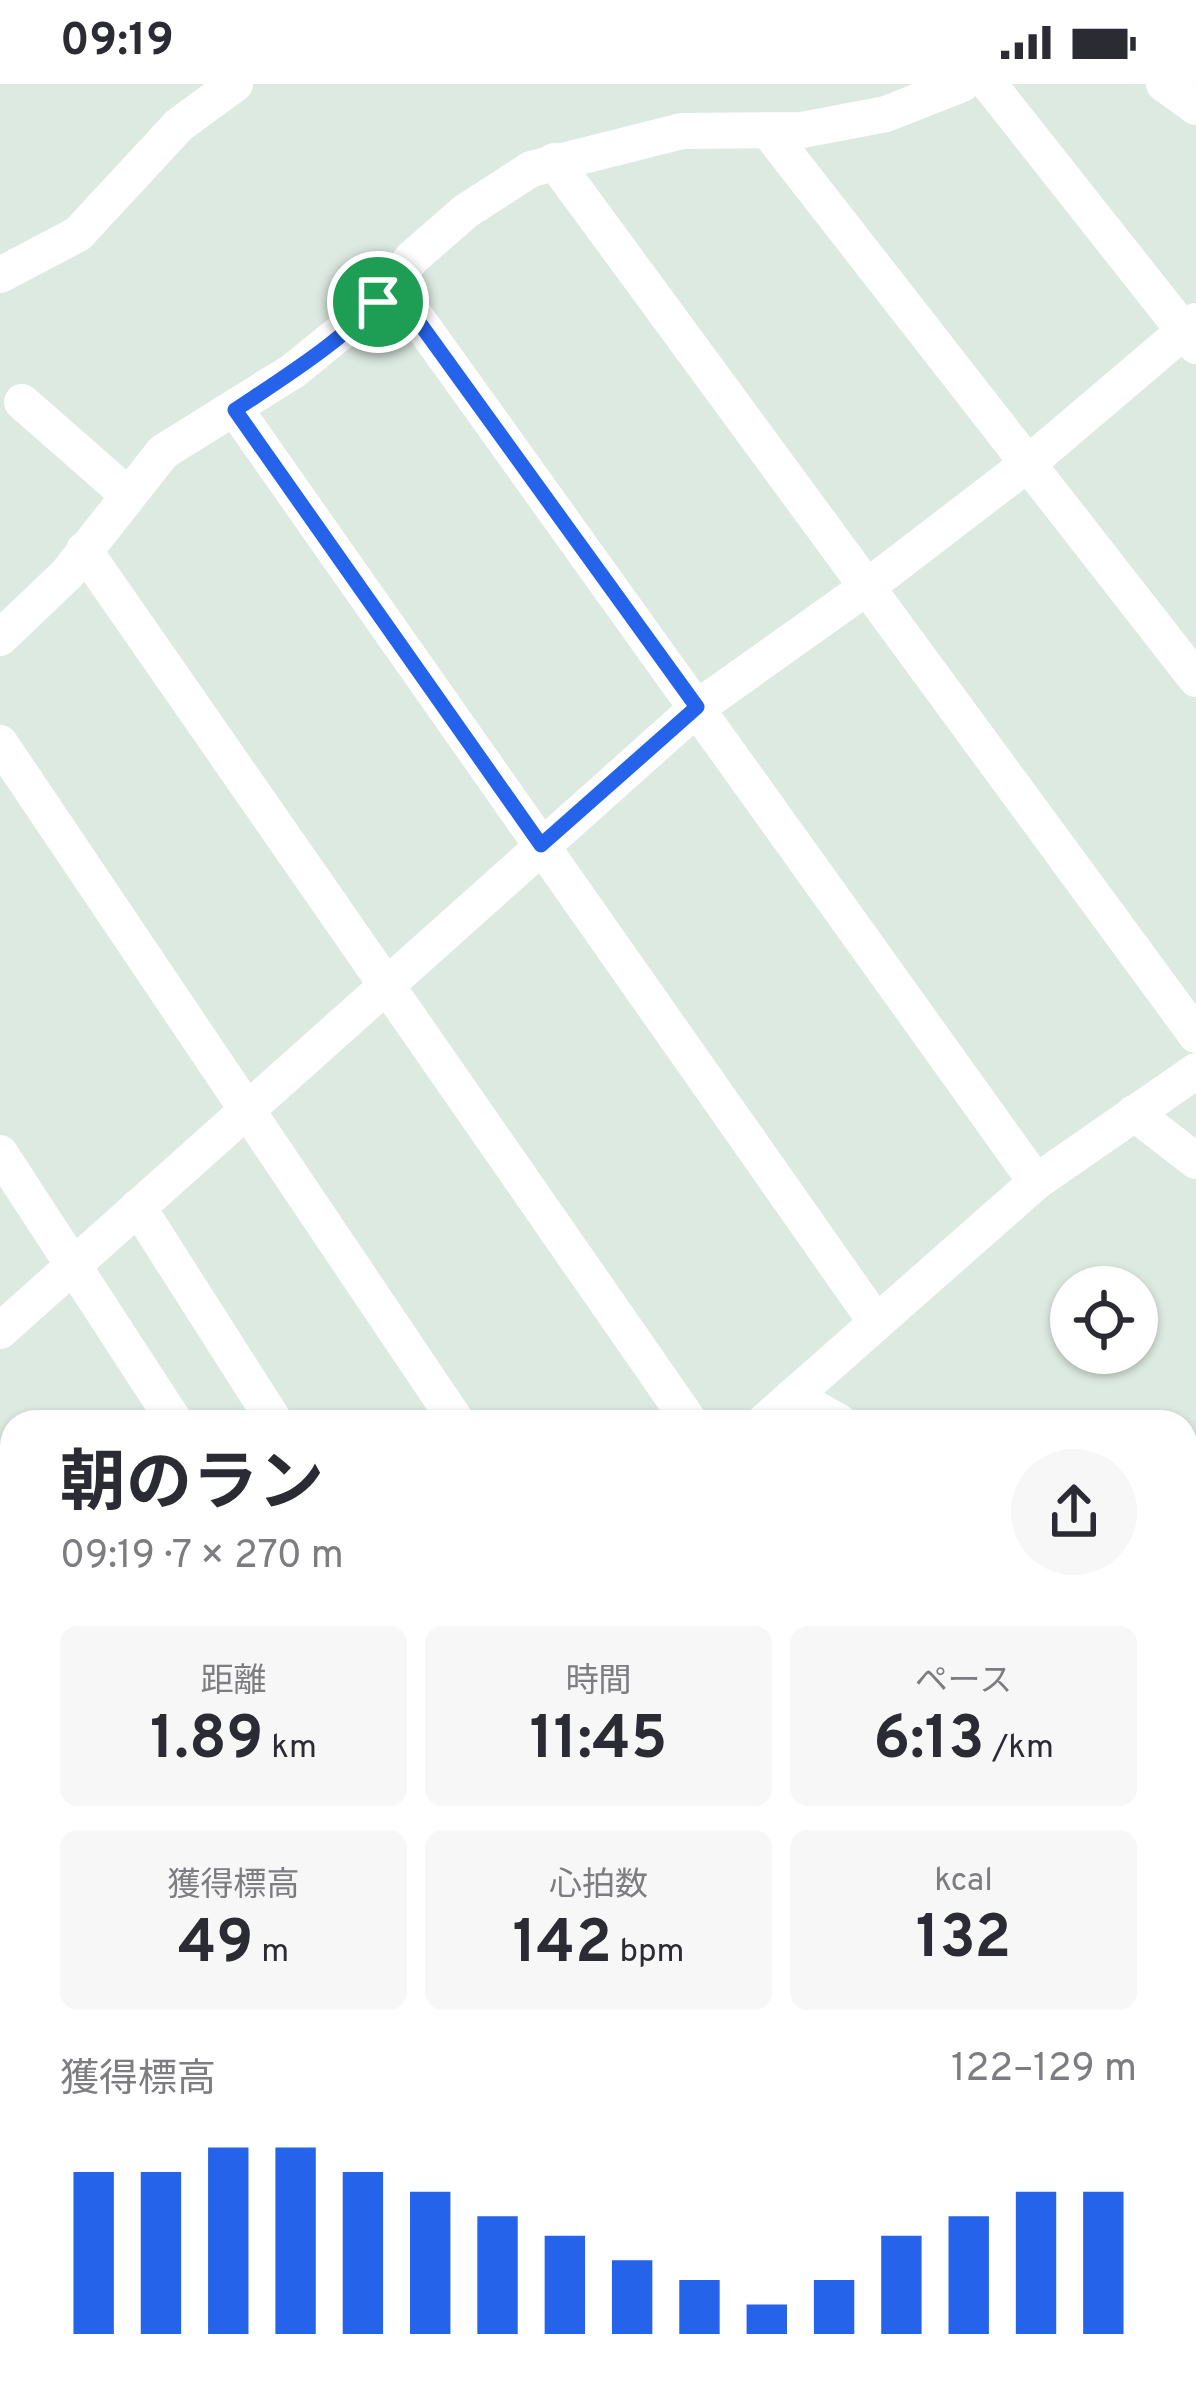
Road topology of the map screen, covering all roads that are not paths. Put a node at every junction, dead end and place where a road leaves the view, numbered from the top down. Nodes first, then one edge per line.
1 (235, 84) edge
2 (989, 84) edge
3 (1164, 84) edge
4 (954, 86) edge
5 (1196, 107) edge
6 (769, 132) junction
7 (554, 161) junction
8 (0, 275) edge
9 (392, 285) junction
10 (1192, 332) edge
11 (22, 403) dead end
12 (235, 410) junction
13 (1030, 462) junction
14 (128, 495) junction
15 (84, 550) junction
16 (867, 587) junction
17 (0, 638) edge
18 (1196, 679) edge
19 (697, 707) junction
20 (0, 743) edge
21 (541, 845) junction
22 (384, 984) junction
23 (1196, 1036) edge
24 (1196, 1071) edge
25 (246, 1108) junction
26 (1134, 1113) junction
27 (0, 1154) edge
28 (1196, 1161) edge
29 (1036, 1182) junction
30 (138, 1208) junction
31 (74, 1267) junction
32 (876, 1322) junction
33 (0, 1330) edge
34 (793, 1396) junction
35 (168, 1410) edge
36 (267, 1410) edge
37 (450, 1410) edge
38 (682, 1410) edge
39 (777, 1410) edge
40 (818, 1410) edge

1 - 8 street
2 - 10 street
3 - 5 street
4 - 6 street
6 - 7 street
6 - 13 street
7 - 9 street
7 - 16 street
9 - 12 street
9 - 19 street
10 - 13 street
11 - 14 street
12 - 14 street
12 - 21 street
13 - 16 street
13 - 18 street
14 - 15 street
15 - 17 street
15 - 22 street
16 - 19 street
16 - 23 street
19 - 21 street
19 - 29 street
20 - 25 street
21 - 22 street
21 - 32 street
22 - 25 street
22 - 38 street
24 - 26 street
25 - 30 street
25 - 37 street
26 - 28 street
26 - 29 street
27 - 31 street
29 - 32 street
30 - 31 street
30 - 36 street
31 - 33 street
31 - 35 street
32 - 34 street
34 - 39 street
34 - 40 street

